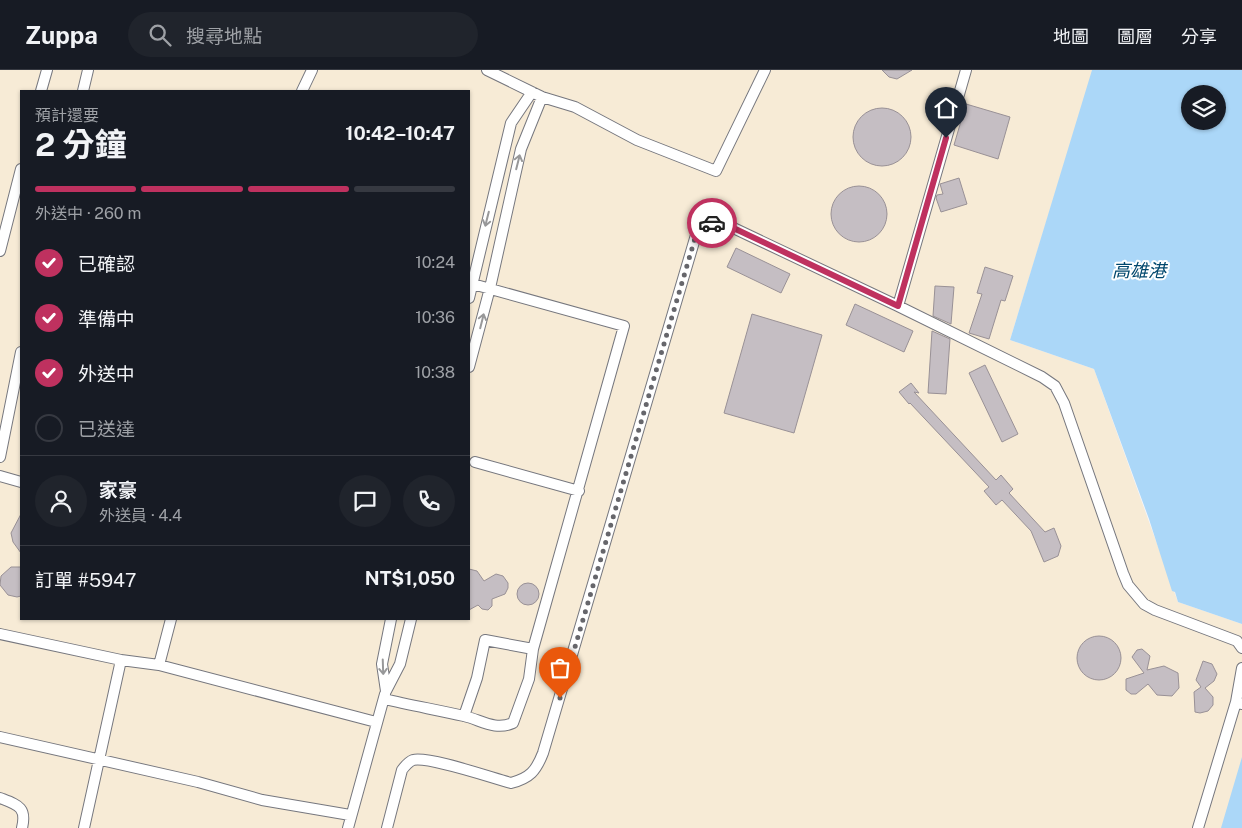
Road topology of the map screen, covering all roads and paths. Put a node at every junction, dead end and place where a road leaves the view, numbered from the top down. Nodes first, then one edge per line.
1 (47, 70) edge
2 (88, 70) edge
3 (312, 70) edge
4 (487, 70) edge
5 (765, 70) edge
6 (966, 70) edge
7 (41, 90) edge
8 (83, 90) edge
9 (302, 90) edge
10 (532, 92) junction
11 (542, 97) junction
12 (20, 172) edge
13 (0, 250) edge
14 (470, 284) edge
15 (490, 288) junction
16 (898, 306) junction
17 (20, 357) edge
18 (470, 364) edge
19 (0, 457) edge
20 (476, 462) dead end
21 (0, 476) edge
22 (20, 482) edge
23 (579, 491) junction
24 (171, 620) edge
25 (391, 620) edge
26 (411, 620) edge
27 (0, 634) edge
28 (1242, 648) edge
29 (534, 649) junction
30 (121, 660) junction
31 (159, 666) junction
32 (1242, 668) edge
33 (385, 695) junction
34 (1239, 703) edge
35 (464, 716) junction
36 (376, 722) junction
37 (0, 737) edge
38 (100, 761) junction
39 (0, 798) edge
40 (350, 815) junction
41 (22, 828) edge
42 (84, 828) edge
43 (348, 828) edge
44 (387, 828) edge
45 (1198, 828) edge

1 - 7 lane
2 - 8 lane
3 - 9 lane
4 - 10 lane
5 - 11 lane
6 - 16 lane
10 - 11 lane
10 -> 14 lane
15 -> 11 lane
12 - 13 lane
14 - 15 lane
18 -> 15 lane
15 - 23 lane
16 - 28 lane
16 - 44 lane
17 - 19 lane
20 - 23 lane
21 - 22 lane
23 - 29 lane
24 - 31 lane
25 -> 33 lane
26 - 33 lane
27 - 30 lane
29 - 35 lane
29 - 35 lane
30 - 31 lane
30 - 38 lane
31 - 36 lane
32 - 34 lane
33 - 35 lane
33 - 36 lane
34 - 45 lane
36 - 40 lane
37 - 38 lane
38 - 40 lane
38 - 42 lane
39 - 41 lane
40 - 43 lane

